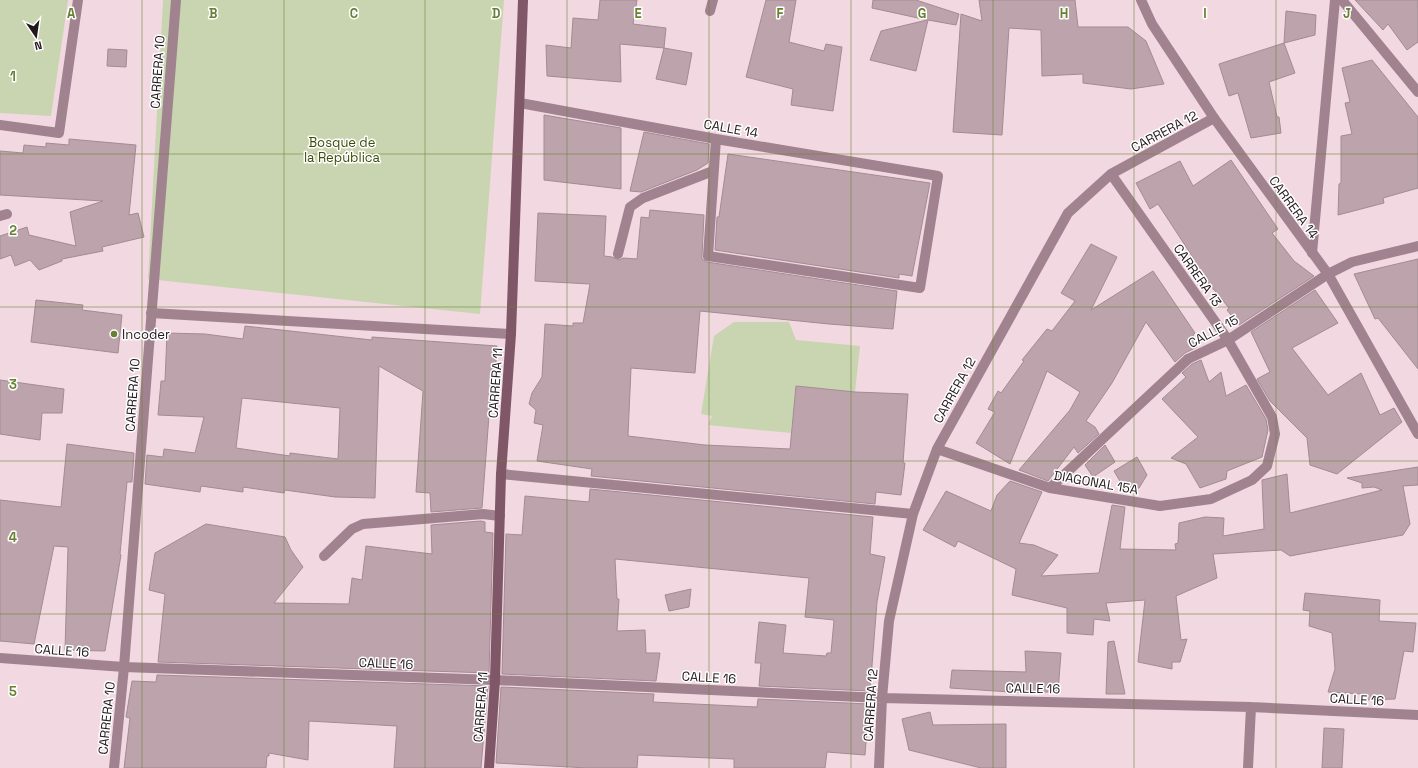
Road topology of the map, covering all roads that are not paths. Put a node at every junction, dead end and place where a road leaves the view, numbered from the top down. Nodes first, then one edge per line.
1 (78, 0) edge
2 (176, 0) edge
3 (523, 0) edge
4 (713, 0) edge
5 (1141, 0) edge
6 (1335, 0) edge
7 (1342, 0) edge
8 (710, 11) dead end
9 (1418, 92) edge
10 (520, 103) junction
11 (1214, 118) junction
12 (0, 125) edge
13 (716, 139) junction
14 (713, 170) junction
15 (1111, 174) junction
16 (1418, 246) edge
17 (1312, 253) junction
18 (618, 254) dead end
19 (1328, 274) junction
20 (151, 313) junction
21 (511, 334) junction
22 (1228, 340) junction
23 (1418, 434) edge
24 (937, 449) junction
25 (501, 474) junction
26 (1252, 480) joint
27 (1050, 488) junction
28 (913, 514) junction
29 (500, 516) junction
30 (324, 556) dead end
31 (0, 658) edge
32 (124, 667) junction
33 (495, 680) junction
34 (882, 698) junction
35 (1251, 707) junction
36 (1418, 715) edge
37 (114, 768) edge
38 (489, 768) edge
39 (879, 768) edge
40 (1248, 768) edge

1 - 12 street
2 - 20 street, CARRERA 10
3 - 10 main road, CARRERA 11
4 - 8 street
5 - 11 street, CARRERA 14
6 - 17 street
7 - 9 street
10 - 13 street, CALLE 14
10 - 21 main road, CARRERA 11
11 - 15 street, CARRERA 12
11 - 17 street, CARRERA 14
13 - 14 street
13 - 14 street, CALLE 14
14 - 18 street
15 - 22 street, CARRERA 13
15 - 24 street, CARRERA 12
16 - 19 street, CALLE 15
17 - 19 street, CARRERA 14
19 - 22 street, CALLE 15
19 - 23 street, CARRERA 14
20 - 21 street
20 - 32 street, CARRERA 10
21 - 25 main road, CARRERA 11
22 - 26 street, CARRERA 13
22 - 27 street, CALLE 15
24 - 27 street, DIAGONAL 15A
24 - 28 street, CARRERA 12
25 - 28 street
25 - 29 main road, CARRERA 11
26 - 27 street, DIAGONAL 15A
28 - 34 street, CARRERA 12
29 - 30 street
29 - 33 main road, CARRERA 11
31 - 32 street, CALLE 16
32 - 33 street, CALLE 16
32 - 37 street, CARRERA 10
33 - 34 street, CALLE 16
33 - 38 main road, CARRERA 11
34 - 35 street, CALLE 16
34 - 39 street, CARRERA 12
35 - 36 street, CALLE 16
35 - 40 street

